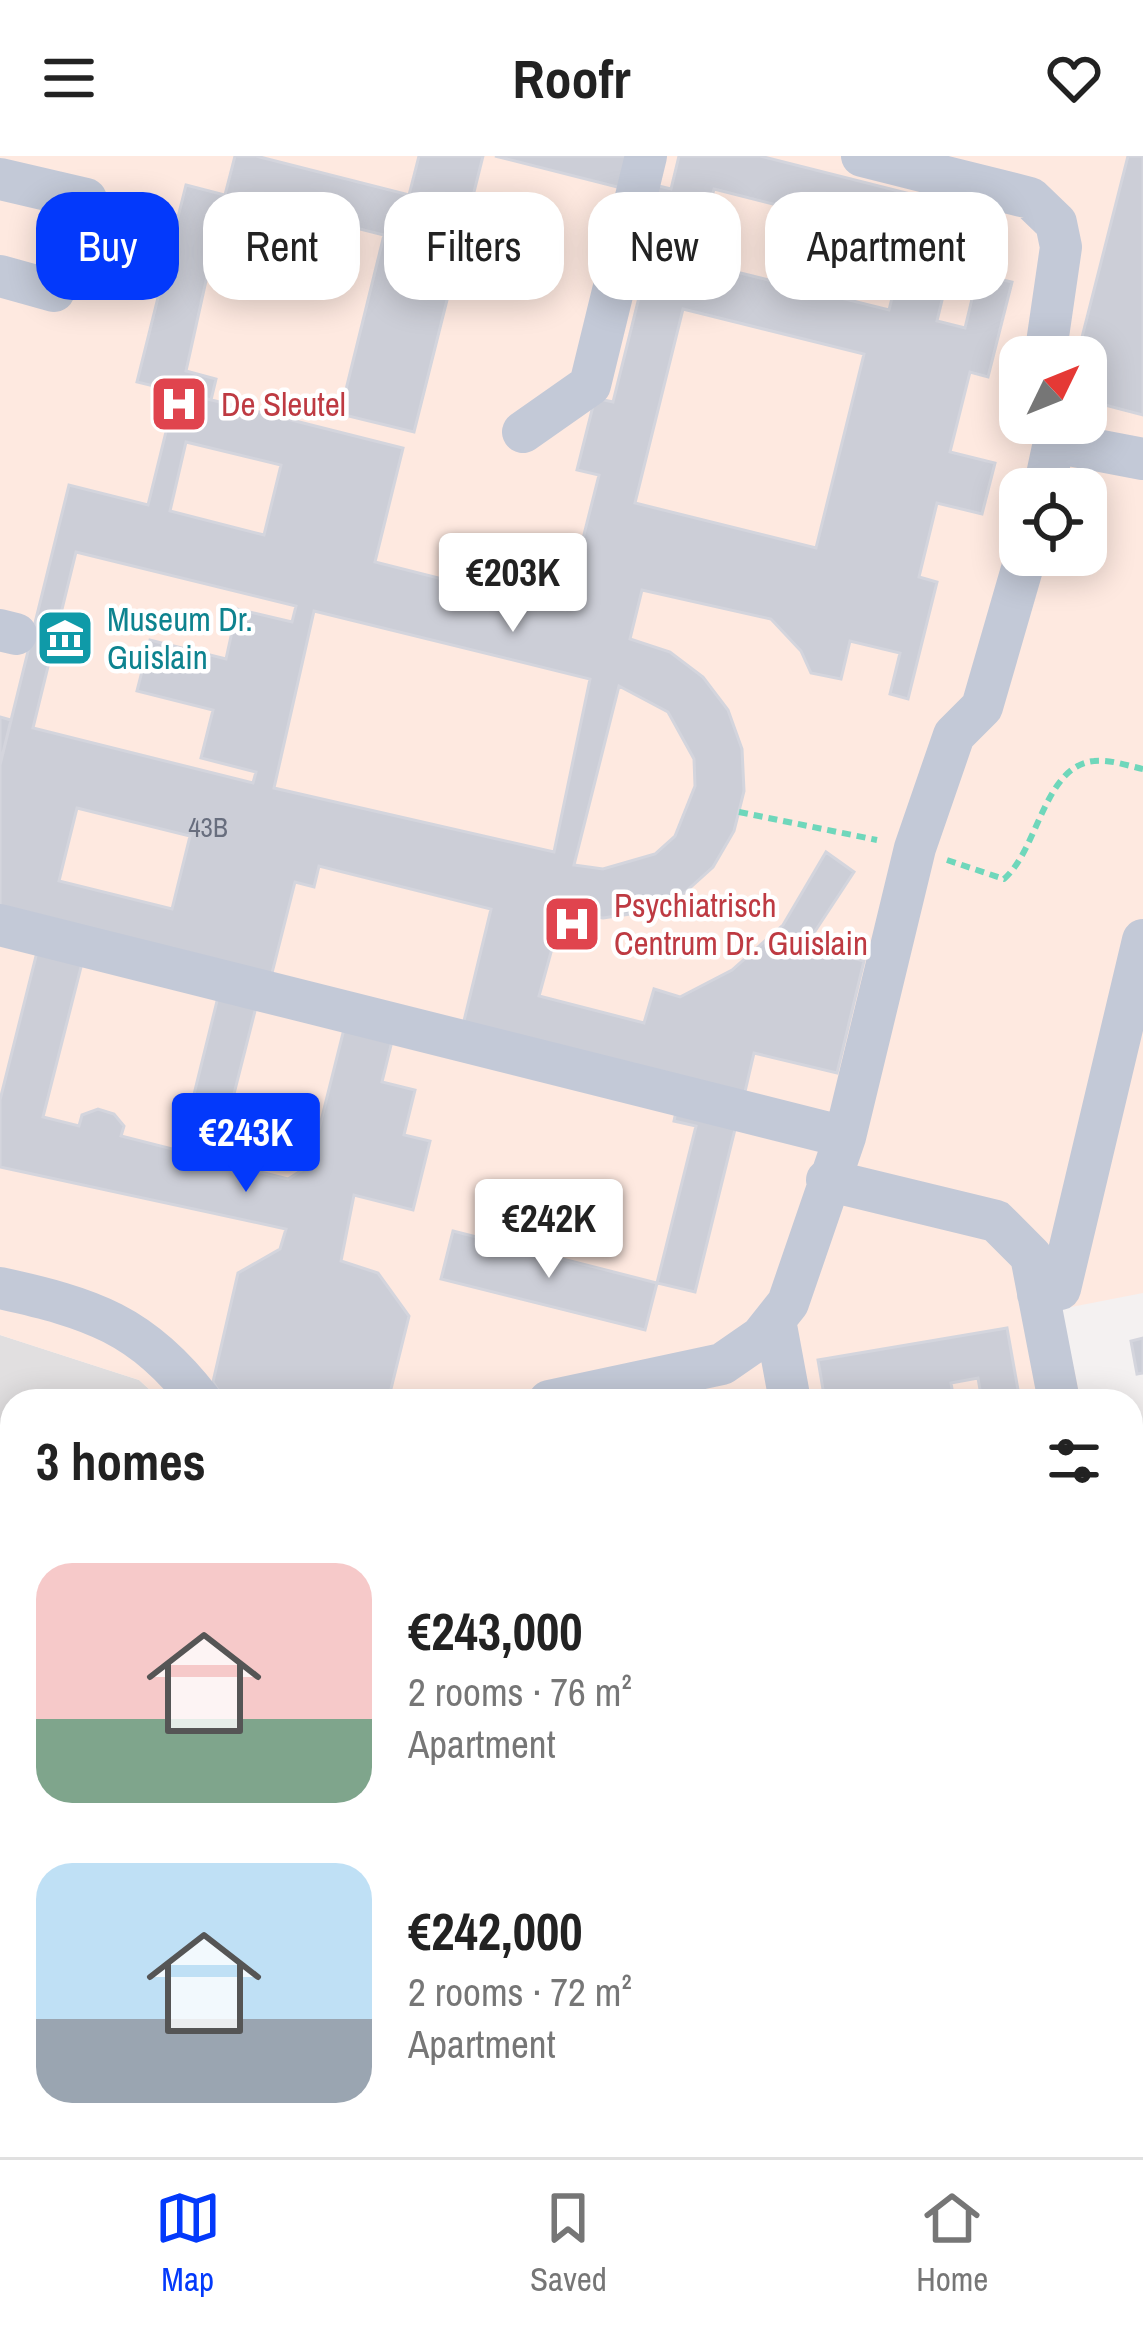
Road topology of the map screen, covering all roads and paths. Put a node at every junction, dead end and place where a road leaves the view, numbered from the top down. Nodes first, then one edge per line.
1 (646, 156) edge
2 (862, 156) edge
3 (0, 179) edge
4 (56, 192) edge
5 (0, 276) edge
6 (36, 286) edge
7 (1048, 336) edge
8 (523, 432) dead end
9 (1092, 444) edge
10 (1143, 459) edge
11 (1019, 576) edge
12 (0, 926) edge
13 (1143, 940) edge
14 (844, 1137) junction
15 (827, 1180) junction
16 (1083, 1195) junction
17 (1014, 1237) junction
18 (0, 1288) edge
19 (1038, 1294) junction
20 (775, 1320) junction
21 (192, 1389) edge
22 (660, 1389) edge
23 (788, 1389) edge
24 (1057, 1389) edge

1 - 8 street
2 - 7 street
3 - 4 street
5 - 6 street
9 - 10 street
11 - 14 street
12 - 14 street
13 - 16 street
14 - 15 street
15 - 17 street
15 - 20 street
16 - 17 street
16 - 19 street
17 - 19 street
18 - 21 street
19 - 24 street
20 - 22 street
20 - 23 street

